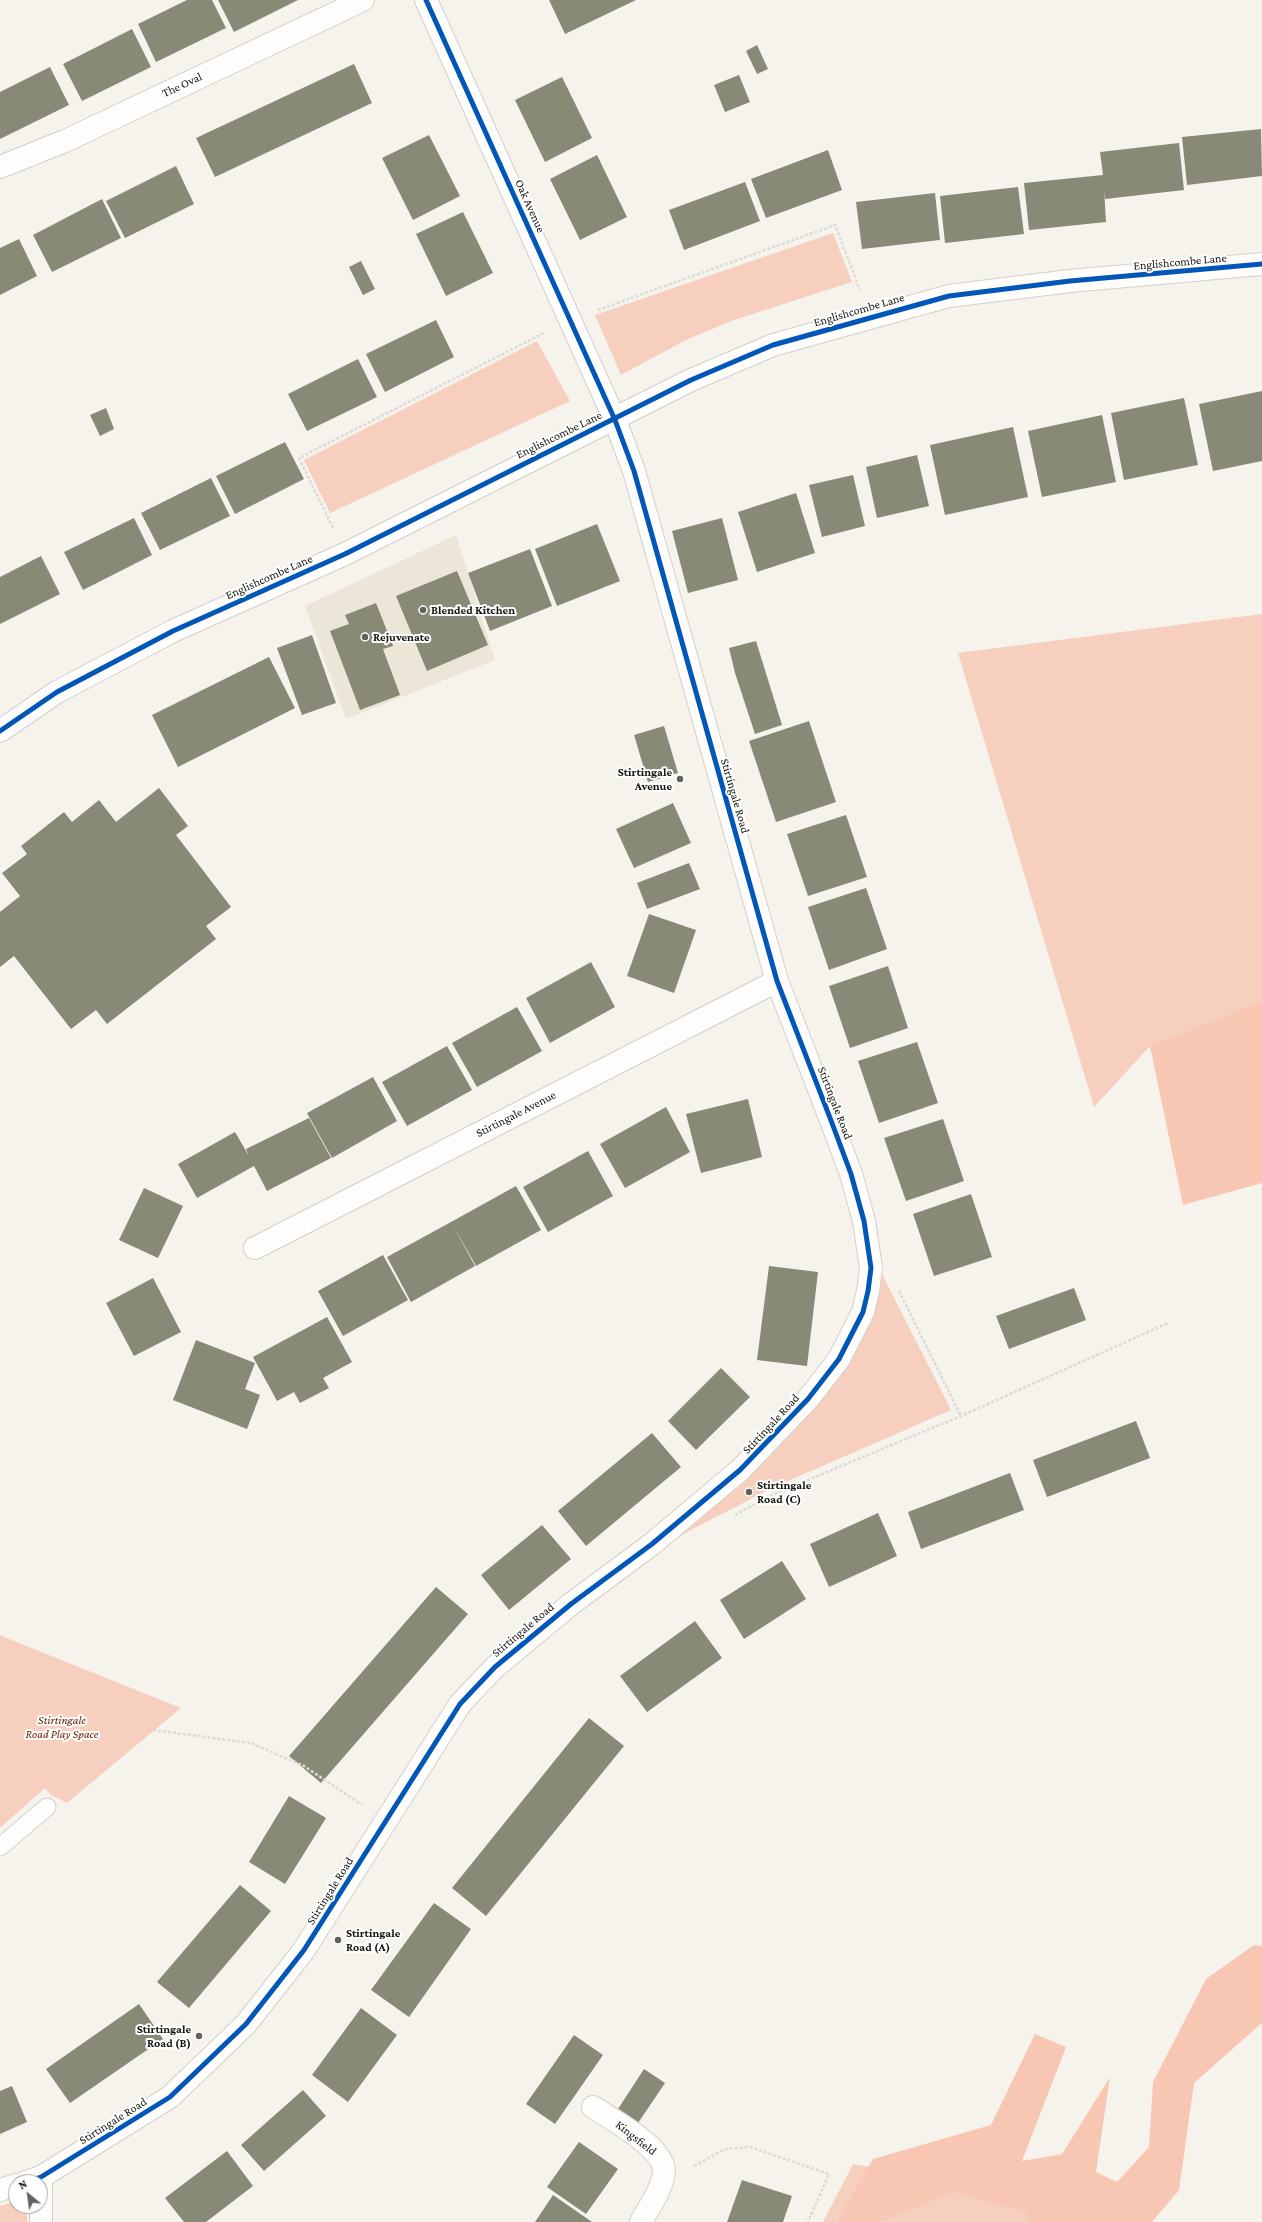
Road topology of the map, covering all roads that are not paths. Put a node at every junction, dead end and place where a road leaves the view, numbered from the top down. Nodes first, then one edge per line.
1 (363, 0) edge
2 (426, 0) edge
3 (0, 167) edge
4 (1262, 264) edge
5 (615, 420) junction
6 (0, 731) edge
7 (776, 981) junction
8 (255, 1248) dead end
9 (47, 1807) dead end
10 (0, 1847) edge
11 (593, 2107) dead end
12 (44, 2174) edge
13 (641, 2222) edge

1 - 3 street, The Oval
2 - 5 street, Oak Avenue
4 - 5 street, Englishcombe Lane
5 - 6 street, Englishcombe Lane
5 - 7 street, Stirtingale Road
7 - 8 street, Stirtingale Avenue
7 - 12 street, Stirtingale Road
9 - 10 lane
11 - 13 street, Kingsfield

